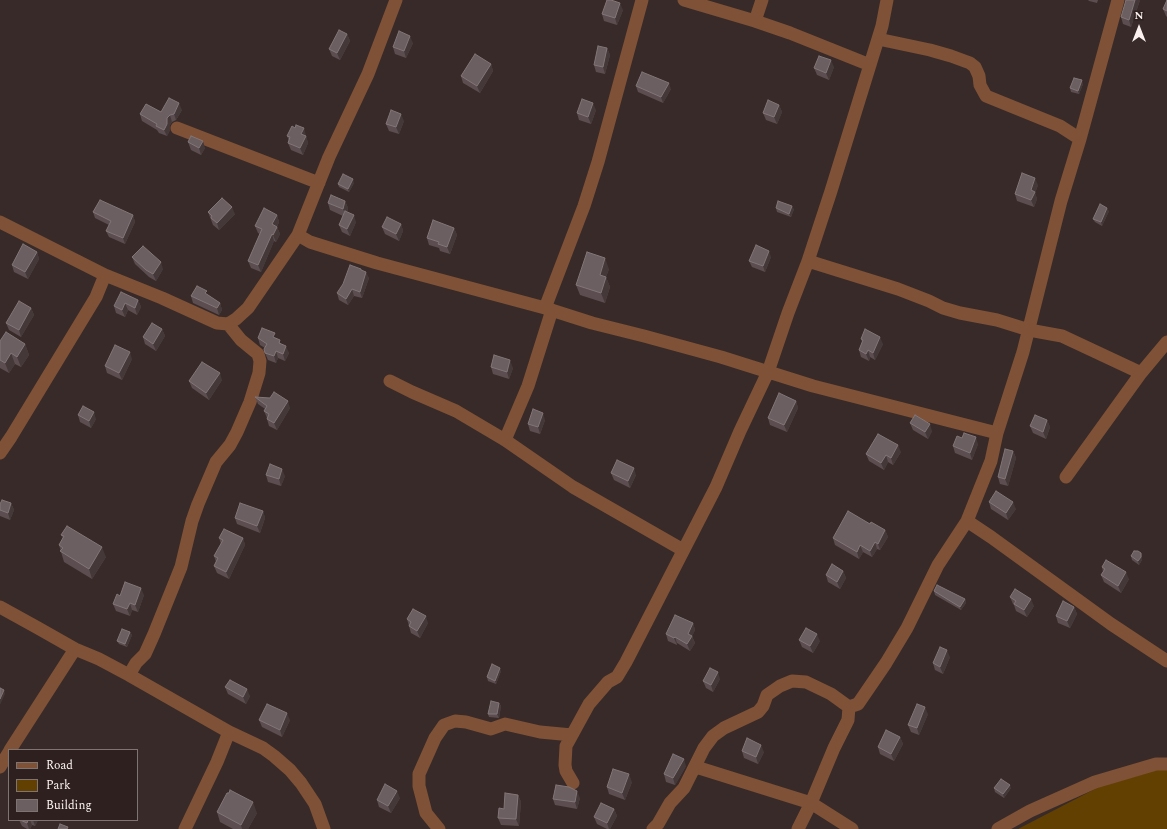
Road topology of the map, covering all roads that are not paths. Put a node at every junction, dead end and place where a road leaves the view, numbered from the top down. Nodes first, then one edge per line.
1 (396, 0) edge
2 (642, 0) edge
3 (684, 0) edge
4 (762, 0) edge
5 (887, 0) edge
6 (1118, 0) edge
7 (755, 21) junction
8 (878, 39) junction
9 (870, 66) junction
10 (177, 128) dead end
11 (1080, 139) junction
12 (319, 183) junction
13 (0, 222) edge
14 (298, 235) junction
15 (808, 261) junction
16 (105, 275) junction
17 (549, 309) junction
18 (228, 324) junction
19 (1029, 330) junction
20 (1167, 343) edge
21 (768, 372) junction
22 (1141, 373) junction
23 (390, 381) dead end
24 (997, 433) junction
25 (505, 440) junction
26 (0, 453) edge
27 (1066, 477) dead end
28 (967, 522) junction
29 (683, 550) junction
30 (0, 608) edge
31 (75, 649) junction
32 (1167, 661) edge
33 (129, 675) junction
34 (849, 707) junction
35 (229, 732) junction
36 (572, 735) junction
37 (11, 749) edge
38 (8, 754) edge
39 (1167, 764) edge
40 (0, 767) edge
41 (696, 767) junction
42 (573, 783) dead end
43 (811, 803) junction
44 (185, 829) edge
45 (324, 829) edge
46 (439, 829) edge
47 (652, 829) edge
48 (798, 829) edge
49 (852, 829) edge
50 (998, 829) edge

1 - 12 street
2 - 17 street
3 - 7 street
4 - 7 street
5 - 8 street
6 - 11 street
7 - 9 street
8 - 9 street
8 - 11 street
9 - 15 street
10 - 12 street
11 - 19 street
12 - 14 street
13 - 16 street
14 - 17 street
14 - 18 street
15 - 19 street
15 - 21 street
16 - 18 street
16 - 26 street
17 - 21 street
17 - 25 street
18 - 33 street
19 - 22 street
19 - 24 street
20 - 22 street
21 - 24 street
21 - 29 street
22 - 27 street
23 - 25 street
24 - 28 street
25 - 29 street
28 - 32 street
28 - 34 street
29 - 36 street
30 - 31 street
31 - 33 street
31 - 37 street
33 - 35 street
34 - 41 street
34 - 43 street
35 - 44 street
35 - 45 street
36 - 42 street
36 - 46 street
38 - 40 street
39 - 50 street
41 - 43 street
41 - 47 street
43 - 48 street
43 - 49 street

